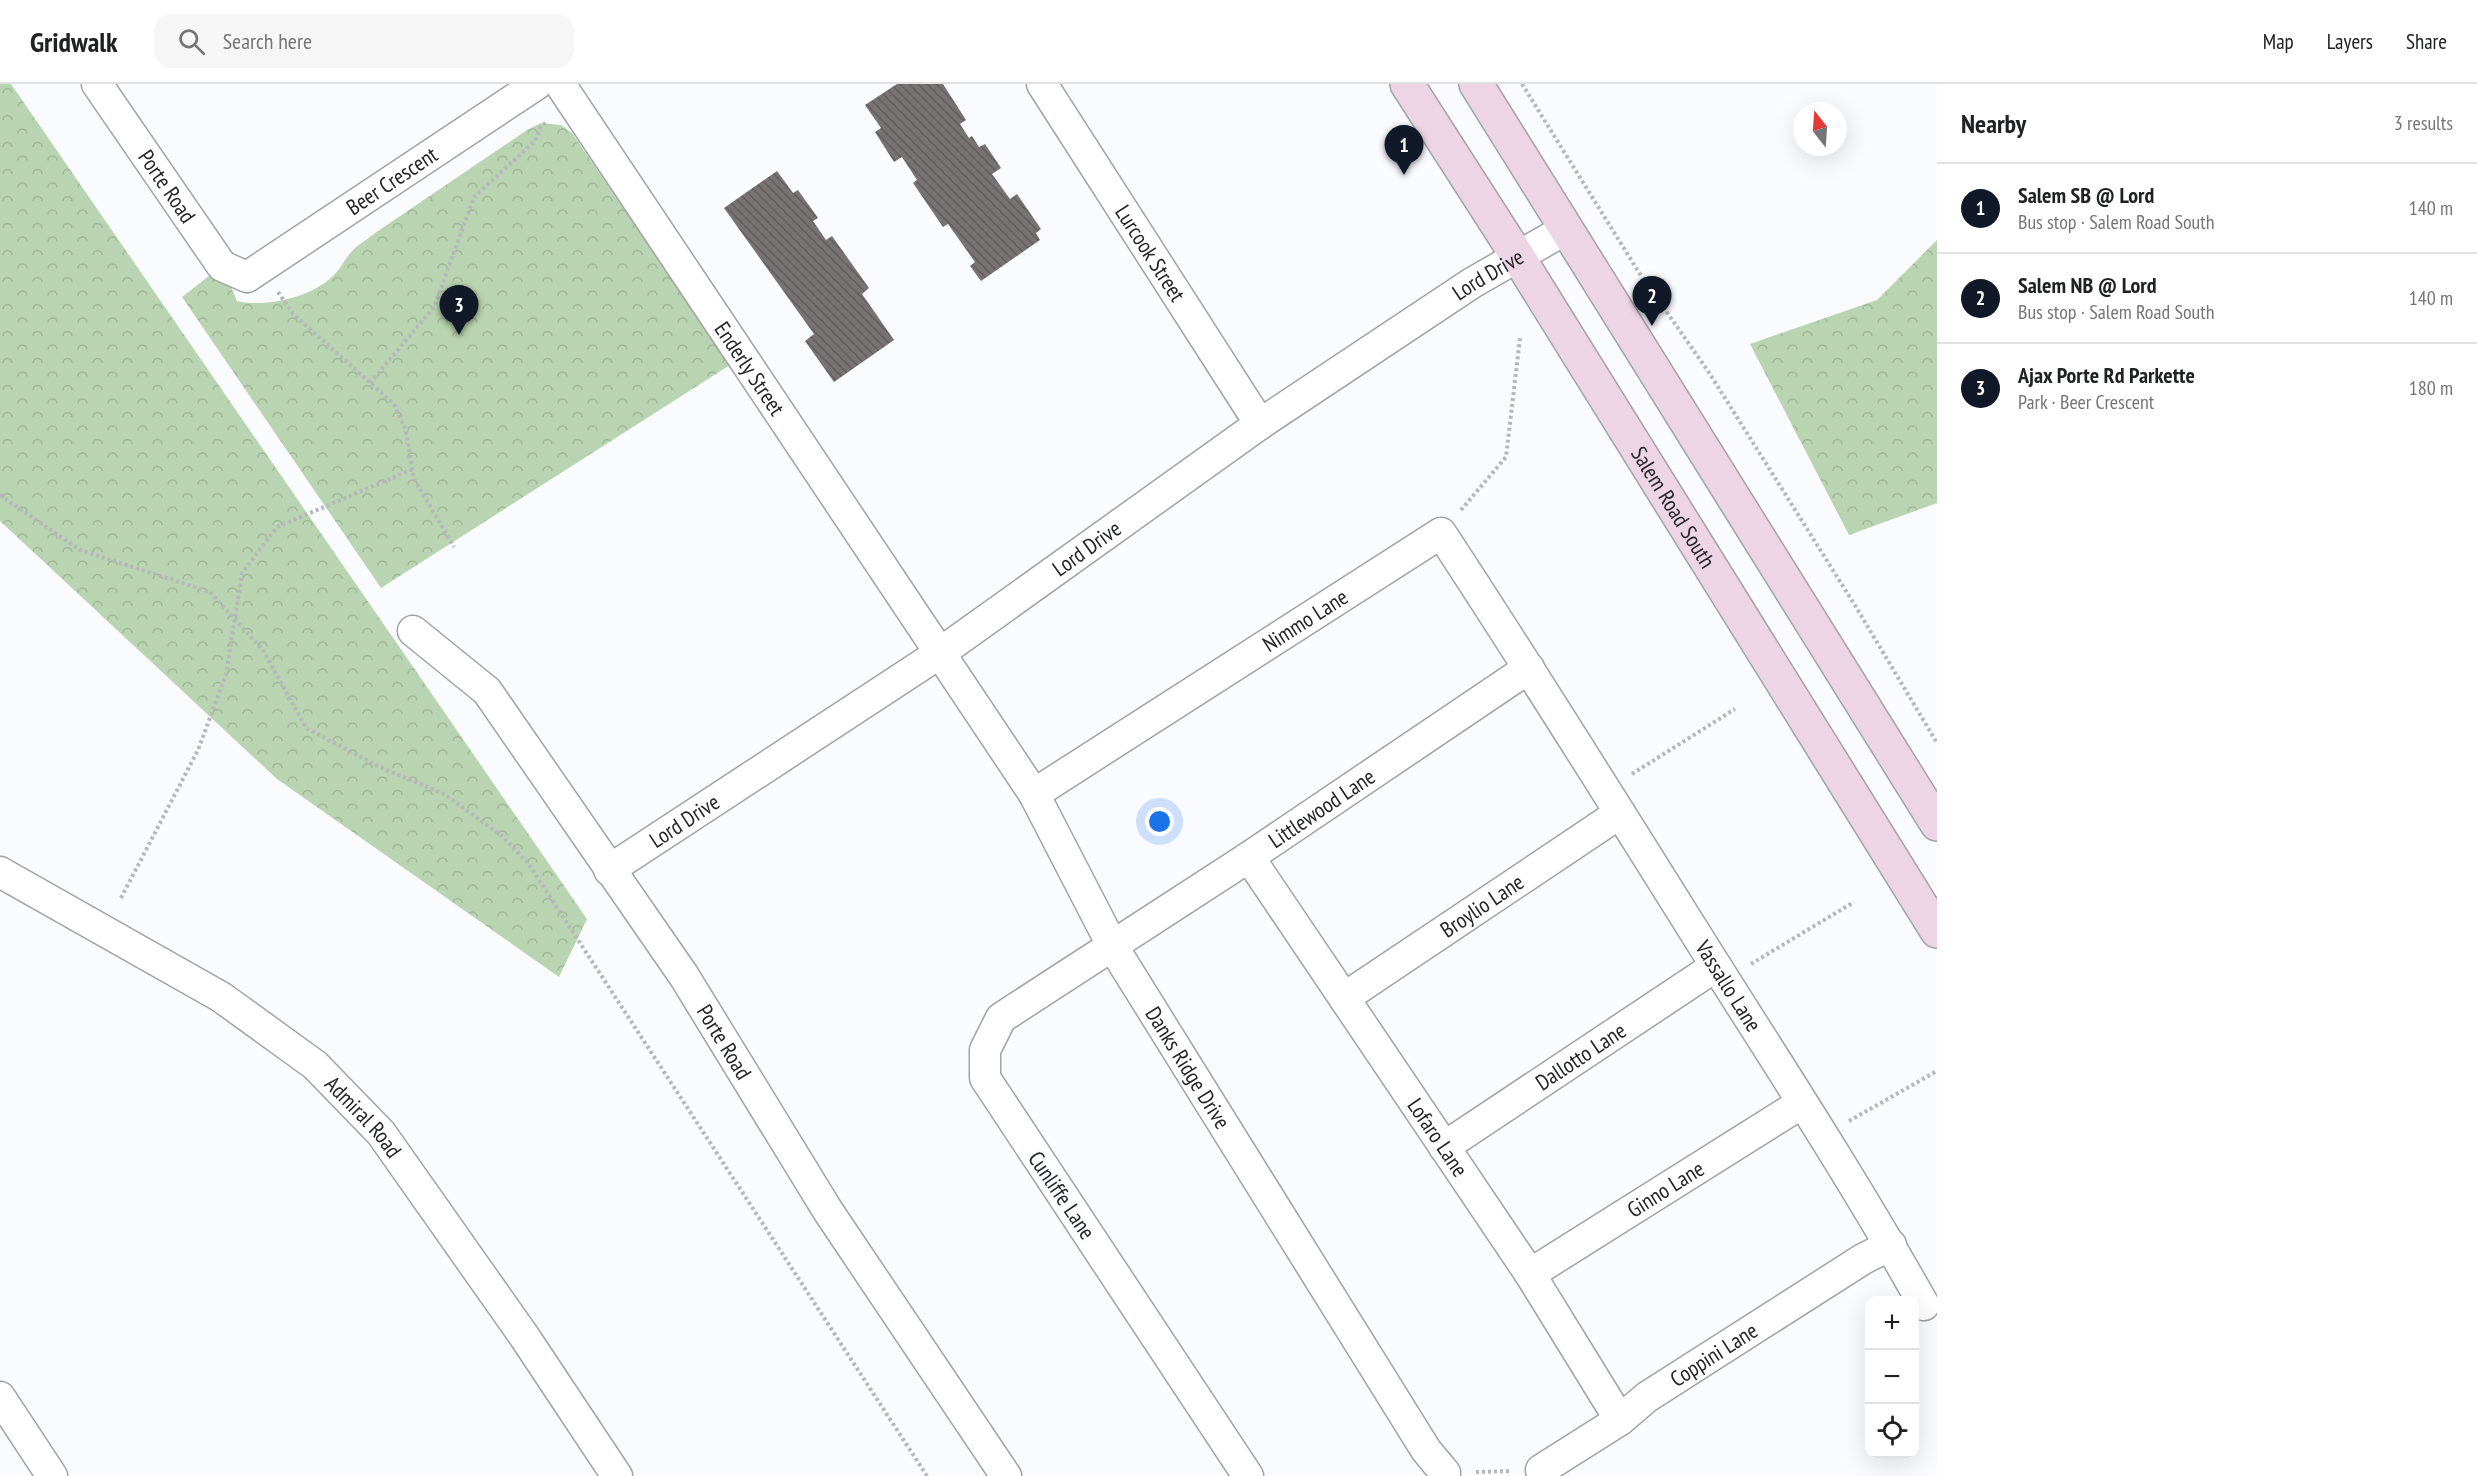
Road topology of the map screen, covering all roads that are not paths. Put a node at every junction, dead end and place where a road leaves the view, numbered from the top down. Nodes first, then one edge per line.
1 (97, 84) edge
2 (537, 84) edge
3 (1042, 84) edge
4 (1407, 84) edge
5 (1476, 84) edge
6 (567, 94) edge
7 (1566, 229) junction
8 (1518, 257) junction
9 (247, 277) joint
10 (1260, 423) junction
11 (413, 631) dead end
12 (940, 653) junction
13 (1529, 668) junction
14 (1034, 794) junction
15 (1613, 802) junction
16 (1937, 825) edge
17 (1248, 857) junction
18 (609, 870) junction
19 (0, 872) edge
20 (1937, 931) edge
21 (1113, 947) junction
22 (1720, 973) junction
23 (1344, 998) junction
24 (1802, 1103) junction
25 (1444, 1147) junction
26 (1891, 1245) junction
27 (1530, 1274) junction
28 (1924, 1305) dead end
29 (0, 1397) edge
30 (1620, 1420) junction
31 (1541, 1470) road end
32 (1445, 1475) edge
33 (52, 1476) edge
34 (617, 1476) edge
35 (1006, 1476) edge
36 (1248, 1476) edge

1 - 9 street, Porte Road
2 - 9 street, Beer Crescent
3 - 10 street, Lurcook Street
4 - 8 main road, Salem Road South
5 - 7 main road
6 - 12 street, Enderly Street
7 - 8 street, Lord Drive
7 - 16 main road
8 - 10 street, Lord Drive
8 - 20 main road, Salem Road South
10 - 12 street, Lord Drive
11 - 18 street, Porte Road
12 - 14 street, Danks Ridge Drive
12 - 18 street, Lord Drive
13 - 14 street, Nimmo Lane
13 - 15 street, Vassallo Lane
13 - 17 street, Littlewood Lane
14 - 21 street, Danks Ridge Drive
15 - 22 street, Vassallo Lane
15 - 23 street, Broylio Lane
17 - 21 street, Littlewood Lane
17 - 23 street, Lofaro Lane
18 - 35 street, Porte Road
19 - 34 street, Admiral Road
21 - 32 street, Danks Ridge Drive
21 - 36 street, Cunliffe Lane
22 - 24 street, Vassallo Lane
22 - 25 street, Dallotto Lane
23 - 25 street, Lofaro Lane
24 - 26 street, Vassallo Lane
24 - 27 street, Ginno Lane
25 - 27 street, Lofaro Lane
26 - 28 street, Vassallo Lane
26 - 30 street, Coppini Lane
27 - 30 street, Lofaro Lane
29 - 33 street
30 - 31 street, Coppini Lane

